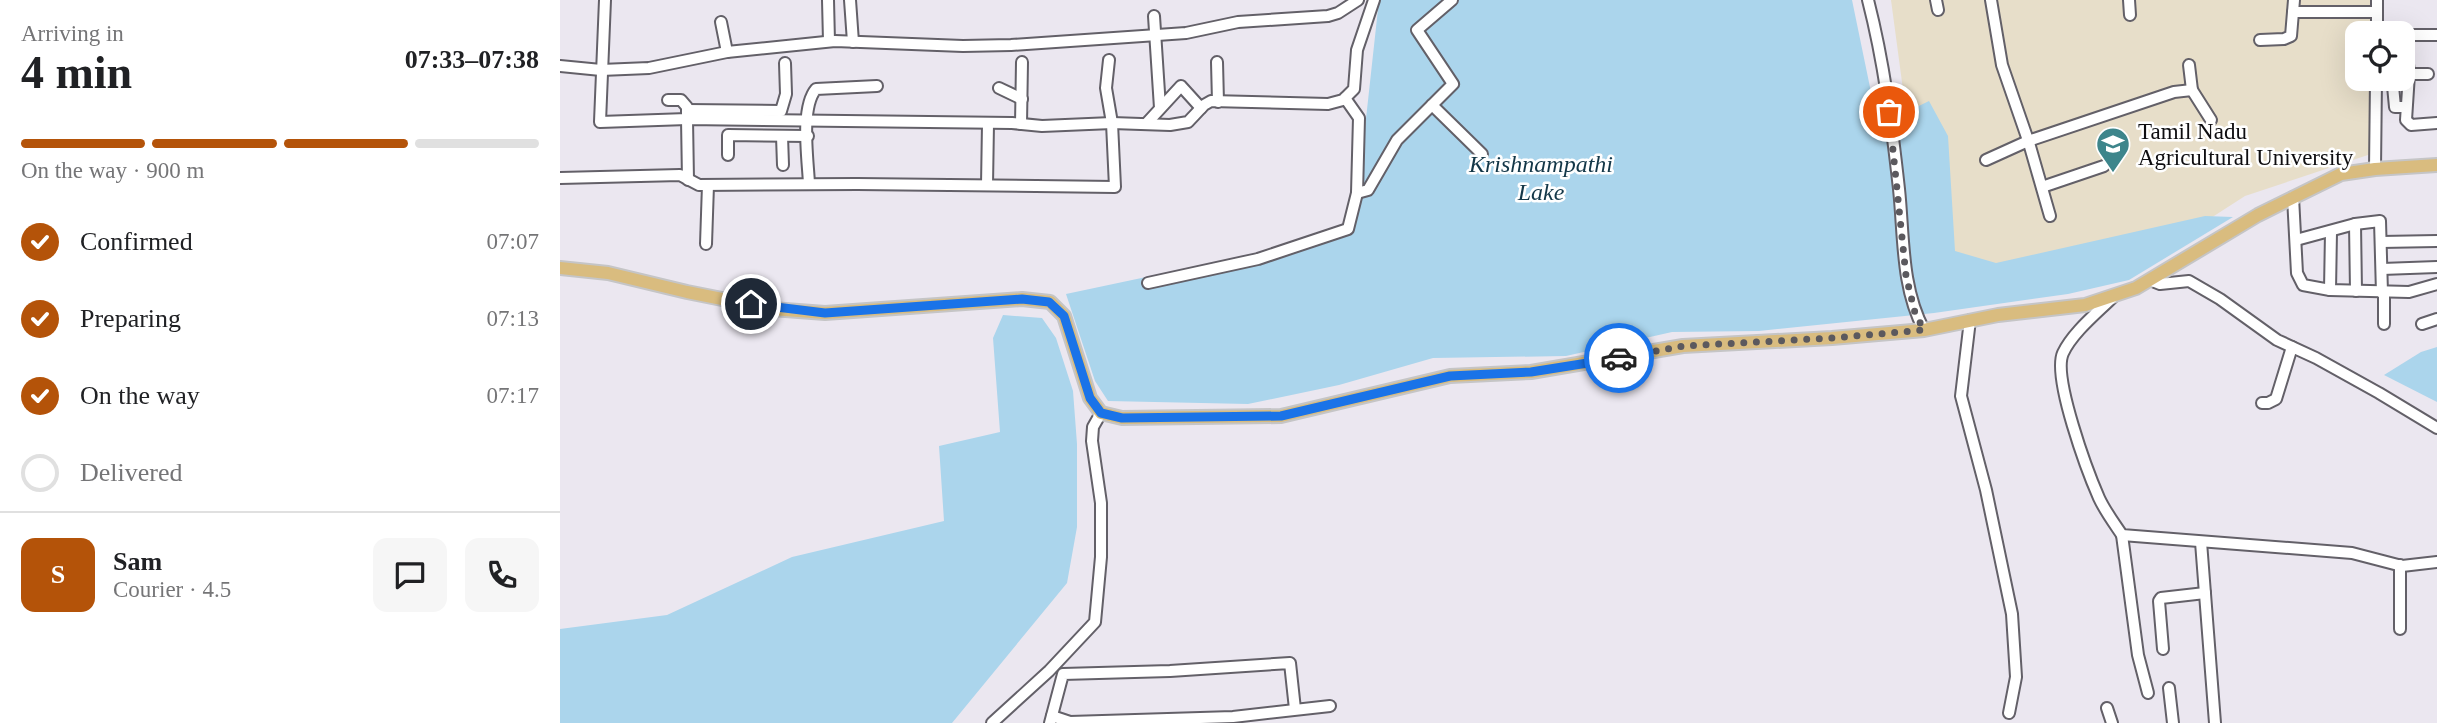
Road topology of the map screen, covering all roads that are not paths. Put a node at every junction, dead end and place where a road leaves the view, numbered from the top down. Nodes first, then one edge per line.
1 (605, 0) edge
2 (828, 0) edge
3 (850, 0) edge
4 (1358, 0) edge
5 (1374, 0) edge
6 (1452, 0) edge
7 (1868, 0) edge
8 (1991, 0) edge
9 (2129, 0) edge
10 (2294, 6) edge
11 (2377, 6) edge
12 (2130, 15) dead end
13 (1154, 16) dead end
14 (721, 22) dead end
15 (1154, 35) junction
16 (2415, 35) edge
17 (2437, 35) edge
18 (2260, 40) dead end
19 (829, 41) junction
20 (853, 42) junction
21 (727, 52) junction
22 (1109, 60) dead end
23 (1022, 62) dead end
24 (1217, 62) dead end
25 (785, 63) dead end
26 (2189, 65) dead end
27 (560, 66) edge
28 (601, 70) junction
29 (2415, 74) edge
30 (2428, 74) dead end
31 (877, 86) dead end
32 (999, 88) dead end
33 (2192, 90) junction
34 (2376, 91) edge
35 (2393, 91) edge
36 (2407, 91) edge
37 (1345, 98) junction
38 (1022, 99) junction
39 (668, 100) dead end
40 (1218, 102) junction
41 (1433, 104) junction
42 (2406, 107) junction
43 (1160, 108) junction
44 (1201, 108) junction
45 (687, 115) junction
46 (807, 120) junction
47 (2211, 120) dead end
48 (1112, 122) junction
49 (2437, 123) edge
50 (988, 124) junction
51 (1021, 124) junction
52 (1146, 124) junction
53 (782, 136) junction
54 (807, 136) junction
55 (2028, 141) junction
56 (1482, 154) dead end
57 (729, 155) dead end
58 (1986, 160) dead end
59 (2437, 164) edge
60 (783, 165) dead end
61 (2104, 166) dead end
62 (2375, 169) junction
63 (560, 178) edge
64 (688, 180) junction
65 (809, 184) junction
66 (708, 185) junction
67 (987, 186) junction
68 (2042, 187) junction
69 (1357, 193) junction
70 (2294, 197) junction
71 (2050, 216) dead end
72 (2355, 224) junction
73 (2331, 232) junction
74 (2296, 240) junction
75 (2437, 241) edge
76 (2381, 242) junction
77 (706, 244) dead end
78 (2437, 267) edge
79 (560, 268) edge
80 (2382, 269) junction
81 (2150, 281) junction
82 (1148, 283) dead end
83 (2437, 284) edge
84 (2330, 290) junction
85 (2356, 291) junction
86 (2383, 293) junction
87 (2113, 297) junction
88 (2437, 319) edge
89 (1970, 320) junction
90 (2384, 324) dead end
91 (2423, 324) dead end
92 (1924, 330) junction
93 (2292, 347) junction
94 (2262, 403) dead end
95 (1101, 413) junction
96 (2437, 428) edge
97 (2122, 535) junction
98 (2201, 542) junction
99 (2437, 562) edge
100 (2400, 565) junction
101 (2204, 593) junction
102 (2400, 629) dead end
103 (2163, 649) dead end
104 (1049, 671) junction
105 (1063, 674) junction
106 (2169, 688) dead end
107 (2148, 693) dead end
108 (1330, 706) dead end
109 (2108, 708) dead end
110 (1295, 709) junction
111 (2009, 713) dead end
112 (1051, 719) edge
113 (1233, 720) edge
114 (992, 723) edge
115 (2112, 723) edge
116 (2173, 723) edge
117 (2215, 723) edge

1 - 28 street
2 - 19 street
3 - 20 street
4 - 15 street
5 - 37 street
6 - 41 street
7 - 92 street
8 - 55 street
9 - 12 street
10 - 11 street
10 - 18 street
13 - 15 street
14 - 21 street
15 - 20 street
15 - 43 street
16 - 17 street
19 - 20 street
19 - 21 street
21 - 28 street
22 - 48 street
23 - 38 street
24 - 40 street
25 - 45 street
26 - 33 street
27 - 28 street
28 - 45 street
29 - 30 street
31 - 46 street
32 - 38 street
33 - 47 street
33 - 55 street
34 - 62 street
35 - 42 street
36 - 42 street
37 - 40 street
37 - 69 street
38 - 51 street
39 - 45 street
40 - 44 street
41 - 56 street
41 - 69 street
42 - 49 street
43 - 44 street
43 - 52 street
44 - 52 street
45 - 46 street
45 - 64 street
46 - 50 street
46 - 54 street
48 - 51 street
48 - 52 street
48 - 67 street
50 - 51 street
50 - 67 street
53 - 54 street
53 - 57 street
53 - 60 street
54 - 65 street
55 - 58 street
55 - 68 street
59 - 62 main road
61 - 68 street
62 - 70 main road
63 - 64 street
64 - 66 street
65 - 66 street
65 - 67 street
66 - 77 street
68 - 71 street
69 - 82 street
70 - 74 street
70 - 81 main road
72 - 73 street
72 - 76 street
72 - 85 street
73 - 74 street
73 - 84 street
74 - 84 street
75 - 76 street
76 - 80 street
78 - 80 street
79 - 95 main road
80 - 86 street
81 - 87 main road
81 - 93 street
83 - 86 street
84 - 85 street
85 - 86 street
86 - 90 street
87 - 89 main road
87 - 97 street
88 - 91 street
89 - 92 main road
89 - 111 street
92 - 95 main road
93 - 94 street
93 - 96 street
95 - 104 street
97 - 98 street
97 - 107 street
98 - 100 street
98 - 101 street
99 - 100 street
100 - 102 street
101 - 103 street
101 - 117 street
104 - 105 street
104 - 114 street
105 - 110 street
105 - 112 street
106 - 116 street
108 - 110 street
109 - 115 street
110 - 113 street
112 - 113 street

